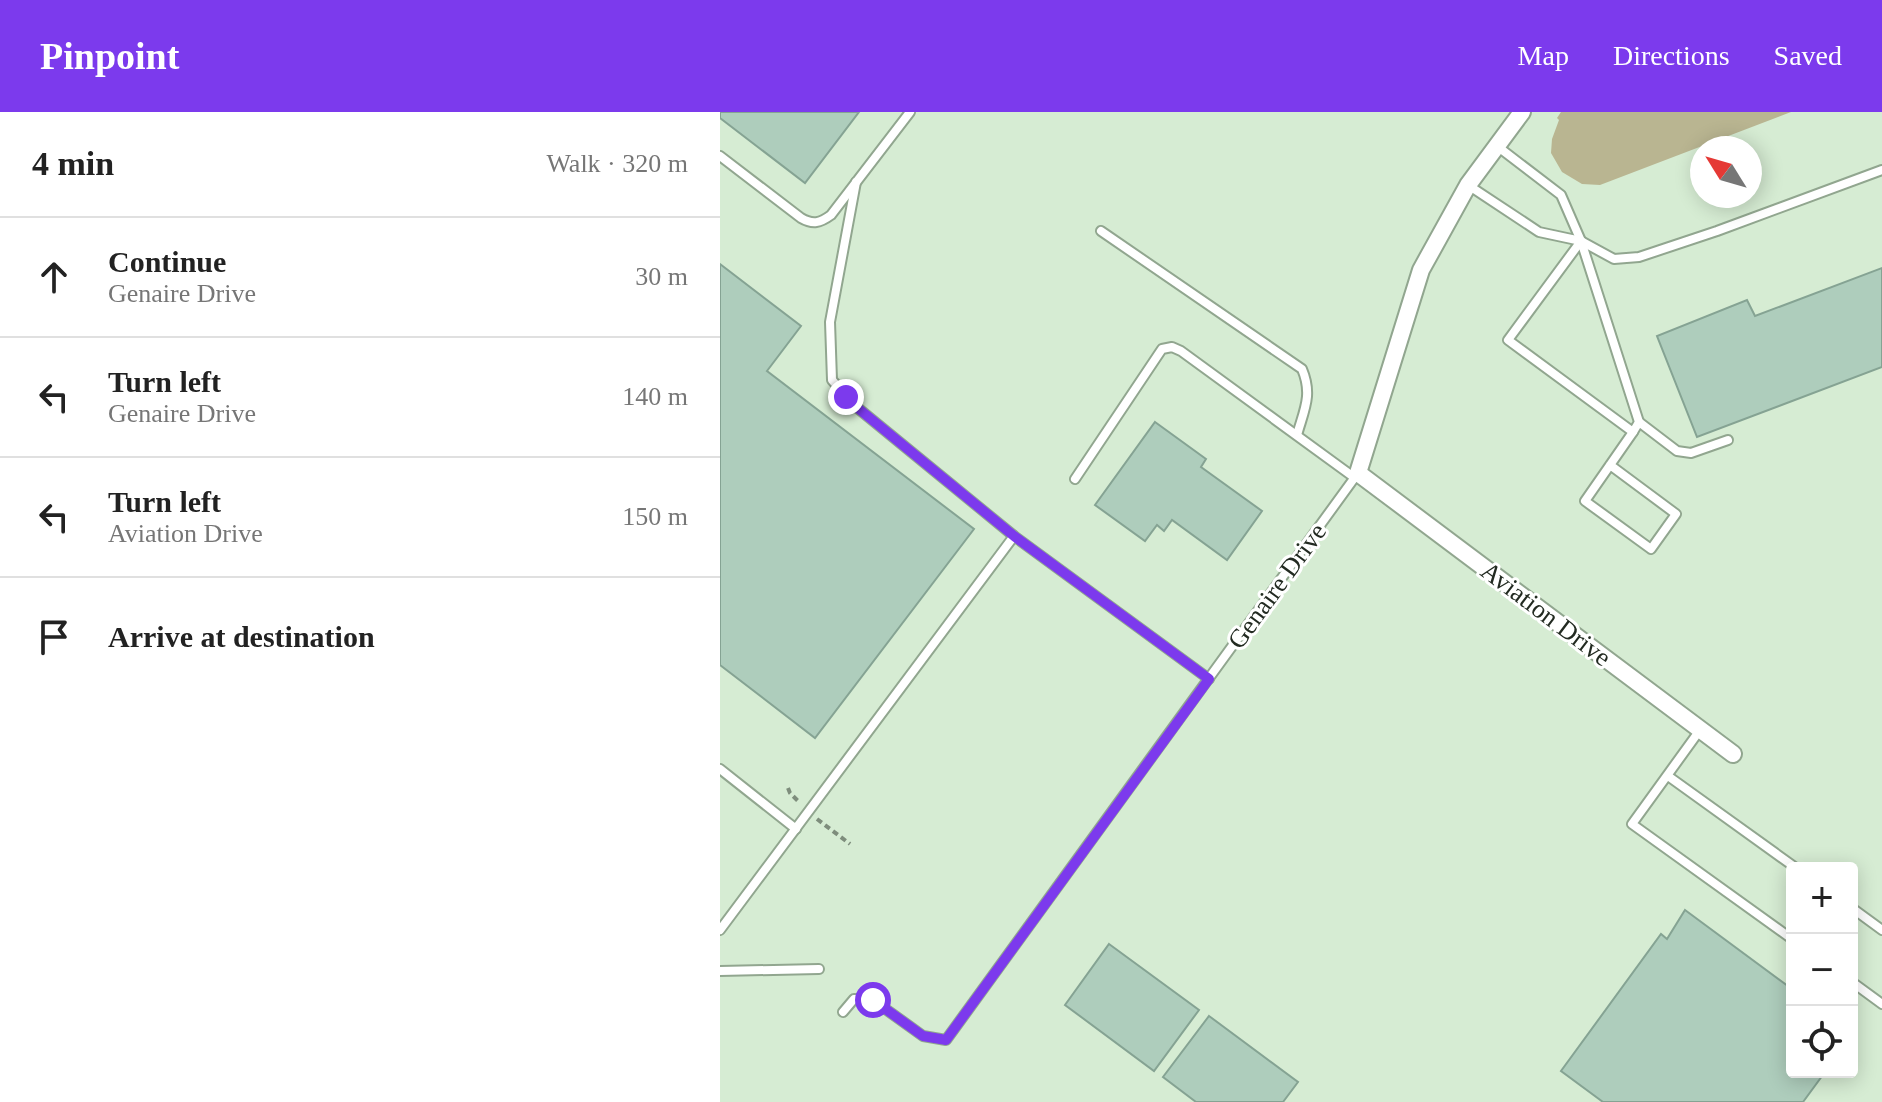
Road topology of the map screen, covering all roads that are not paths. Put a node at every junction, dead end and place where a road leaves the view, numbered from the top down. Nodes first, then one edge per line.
1 (910, 112) edge
2 (1522, 112) edge
3 (1497, 146) junction
4 (720, 156) edge
5 (1882, 170) edge
6 (856, 182) junction
7 (1468, 185) junction
8 (1101, 231) dead end
9 (1581, 241) junction
10 (1639, 422) junction
11 (1633, 432) junction
12 (1297, 435) junction
13 (1728, 440) dead end
14 (1610, 465) junction
15 (1357, 475) junction
16 (1075, 479) dead end
17 (1014, 536) junction
18 (1209, 679) junction
19 (1701, 729) junction
20 (1733, 754) dead end
21 (720, 769) edge
22 (1668, 776) junction
23 (796, 829) junction
24 (1788, 862) edge
25 (1858, 912) edge
26 (720, 930) edge
27 (1882, 930) edge
28 (1786, 935) edge
29 (819, 969) dead end
30 (720, 971) edge
31 (1858, 986) edge
32 (1882, 1004) edge
33 (843, 1012) dead end

1 - 6 lane
2 - 3 street, Genaire Drive
3 - 7 street, Genaire Drive
3 - 9 lane
4 - 6 lane
5 - 9 lane
6 - 17 lane
7 - 9 lane
7 - 15 street, Genaire Drive
8 - 12 lane
9 - 10 lane
9 - 11 lane
10 - 11 lane
10 - 13 lane
11 - 14 lane
12 - 15 lane
12 - 16 lane
14 - 14 lane
15 - 18 lane, Genaire Drive
15 - 19 street, Aviation Drive
17 - 18 lane
17 - 23 lane
18 - 33 lane, Genaire Drive
19 - 20 street, Aviation Drive
19 - 22 lane
21 - 23 lane
22 - 24 lane
22 - 28 lane
23 - 26 lane
25 - 27 lane
29 - 30 lane
31 - 32 lane

